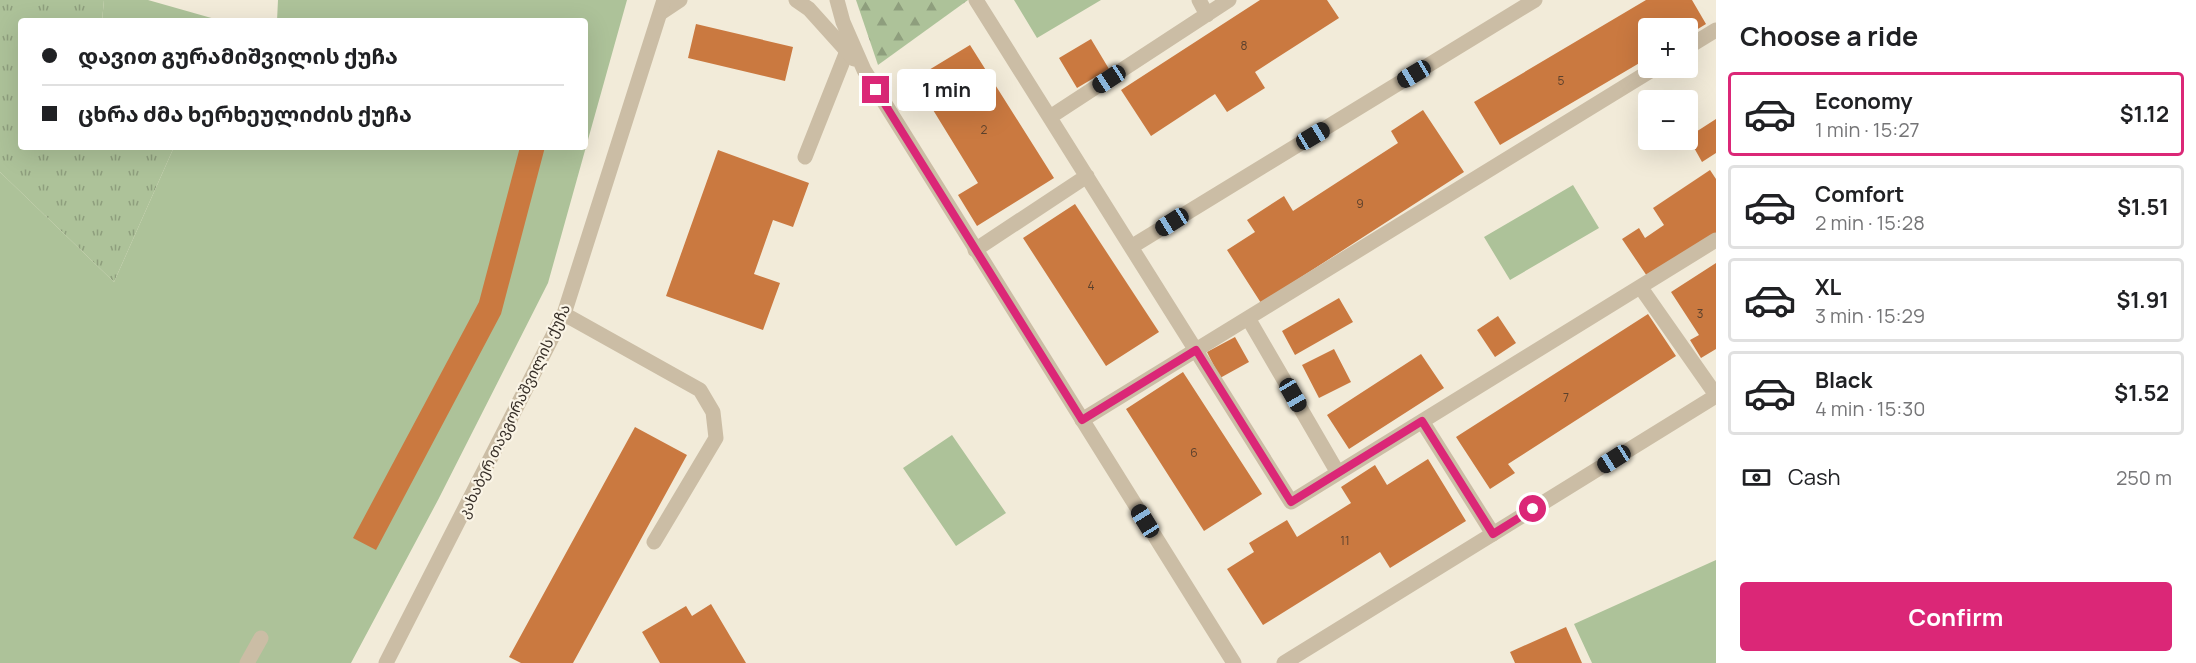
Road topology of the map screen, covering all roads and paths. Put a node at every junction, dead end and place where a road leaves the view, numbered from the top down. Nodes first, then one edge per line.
1 (680, 0) edge
2 (796, 0) edge
3 (837, 0) edge
4 (976, 0) edge
5 (1199, 0) edge
6 (1229, 0) edge
7 (1535, 0) edge
8 (663, 6) edge
9 (1207, 15) junction
10 (1716, 30) edge
11 (1698, 41) edge
12 (847, 51) junction
13 (864, 70) junction
14 (1639, 78) edge
15 (1050, 117) junction
16 (805, 157) dead end
17 (1087, 176) junction
18 (1716, 240) edge
19 (1131, 247) junction
20 (975, 250) junction
21 (1641, 288) junction
22 (564, 314) junction
23 (1248, 318) junction
24 (1196, 350) junction
25 (1716, 395) edge
26 (1082, 420) junction
27 (1422, 421) junction
28 (1338, 473) junction
29 (1493, 534) junction
30 (654, 542) dead end
31 (261, 638) dead end
32 (247, 663) edge
33 (386, 663) edge
34 (1234, 663) edge
35 (1284, 663) edge

1 - 8 street, კახაბერ თავგორაშვილის ქუჩა
2 - 12 street
3 - 13 street
4 - 15 street
5 - 9 street
6 - 9 street
7 - 19 street
8 - 22 street, კახაბერ თავგორაშვილის ქუჩა
9 - 15 street
10 - 11 street
12 - 13 street
12 - 16 street
13 - 20 street
14 - 23 street
15 - 17 street
17 - 19 street
17 - 20 street
18 - 21 street
19 - 24 street
20 - 26 street
21 - 25 street
21 - 27 street
22 - 30 street
22 - 33 street, კახაბერ თავგორაშვილის ქუჩა
23 - 24 street
23 - 28 street
24 - 26 street
24 - 28 street
25 - 29 street
26 - 34 street
27 - 28 street
27 - 29 street
29 - 35 street
31 - 32 street

